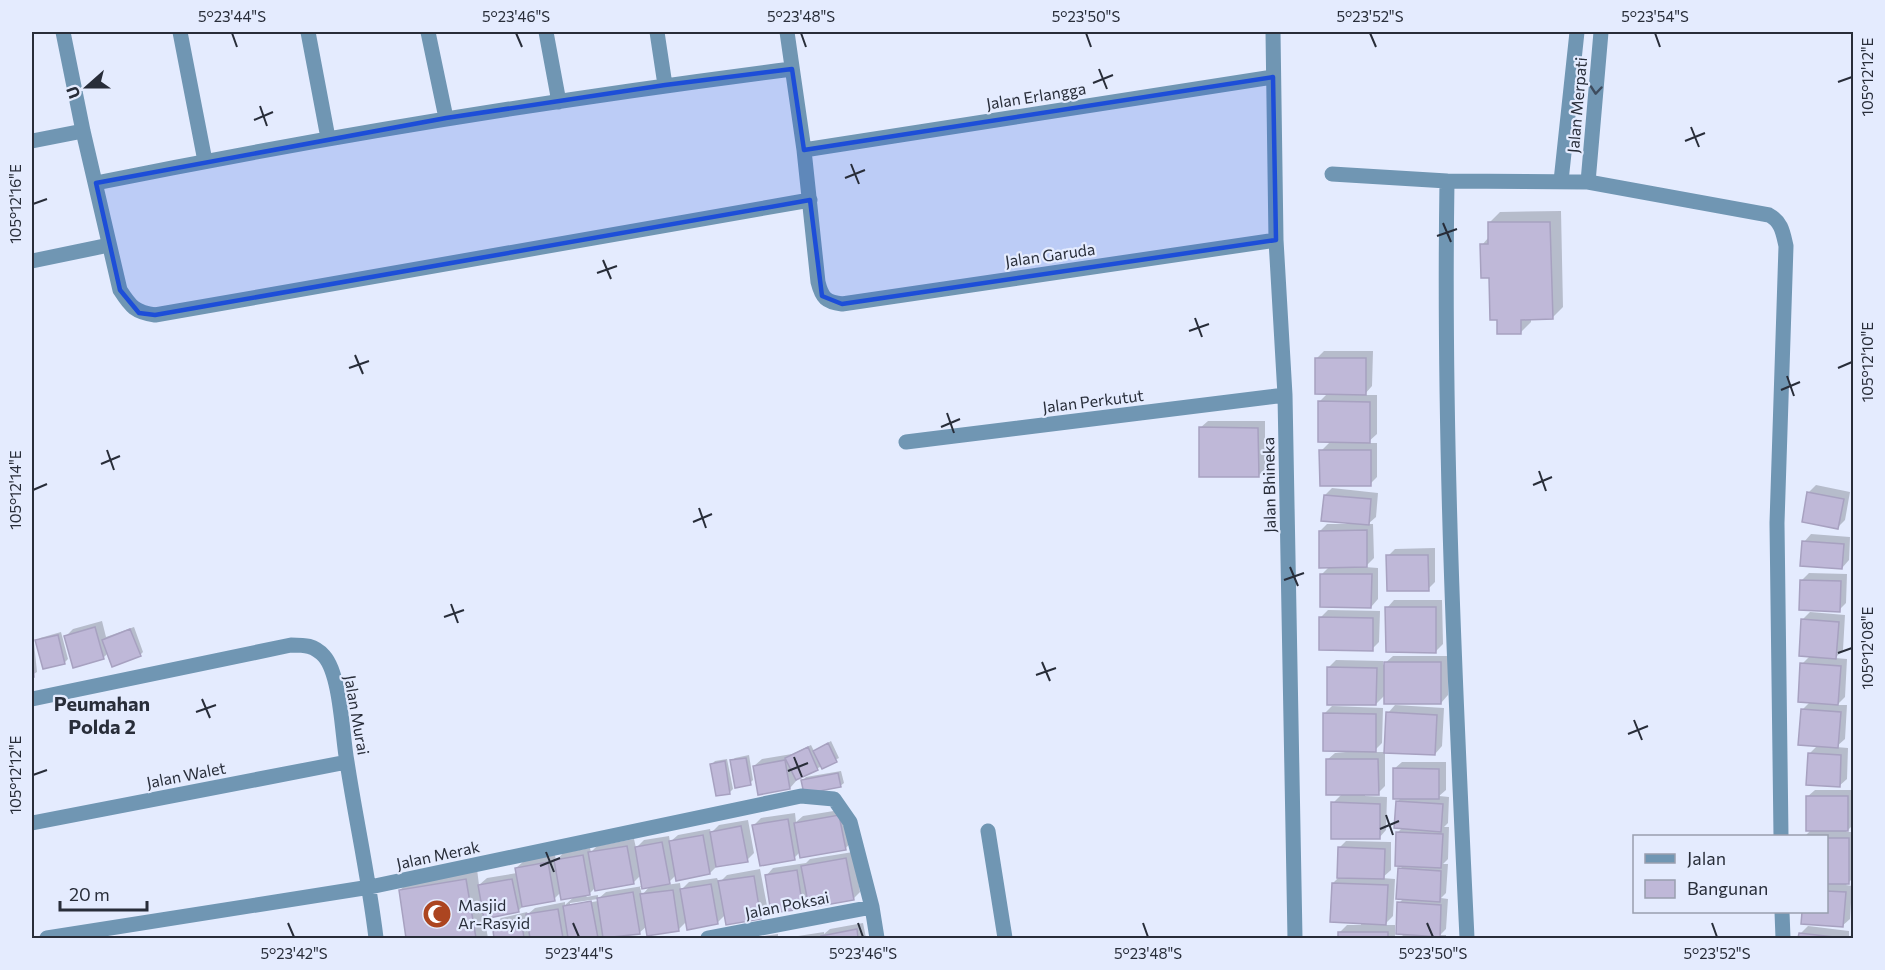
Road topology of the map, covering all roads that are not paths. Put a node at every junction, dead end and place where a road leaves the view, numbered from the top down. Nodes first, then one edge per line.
1 (63, 32) edge
2 (180, 32) edge
3 (308, 32) edge
4 (429, 32) edge
5 (546, 32) edge
6 (657, 32) edge
7 (787, 32) edge
8 (1273, 32) edge
9 (1576, 32) edge
10 (1601, 32) edge
11 (792, 69) junction
12 (1274, 77) junction
13 (665, 85) junction
14 (560, 102) junction
15 (446, 118) junction
16 (83, 131) junction
17 (328, 138) junction
18 (32, 141) edge
19 (804, 150) junction
20 (205, 161) junction
21 (1332, 174) dead end
22 (1447, 181) junction
23 (1561, 181) junction
24 (1588, 182) junction
25 (96, 183) junction
26 (810, 200) junction
27 (1276, 240) junction
28 (109, 245) junction
29 (32, 261) edge
30 (1285, 395) junction
31 (906, 442) dead end
32 (32, 699) edge
33 (347, 762) junction
34 (32, 823) edge
35 (988, 831) dead end
36 (1781, 835) edge
37 (370, 887) junction
38 (873, 907) junction
39 (1782, 913) edge
40 (47, 939) edge
41 (376, 939) edge
42 (708, 939) edge
43 (877, 939) edge
44 (1005, 939) edge
45 (1295, 939) edge
46 (1467, 939) edge
47 (1783, 939) edge

1 - 16 street
2 - 20 street
3 - 17 street
4 - 15 street
5 - 14 street
6 - 13 street
7 - 11 street
8 - 12 street, Jalan Bhineka
9 - 23 street, Jalan Merpati
10 -> 24 street, Jalan Merpati
11 - 13 street
11 - 19 street
12 - 19 street, Jalan Erlangga
12 - 27 street, Jalan Bhineka
13 - 14 street
14 - 15 street
15 - 17 street
16 - 18 street
16 - 25 street
17 - 20 street
19 - 26 street
20 - 25 street
21 - 22 street
22 - 23 street
22 - 46 street
23 - 24 street
24 - 36 street
25 - 28 street
26 - 27 street, Jalan Garuda
26 - 28 street
27 - 30 street, Jalan Bhineka
28 - 29 street
30 - 31 street, Jalan Perkutut
30 - 45 street, Jalan Bhineka
32 - 33 street, Jalan Murai
33 - 34 street, Jalan Walet
33 - 37 street, Jalan Murai
35 - 44 street
37 - 38 street, Jalan Merak
37 - 40 street, Jalan Merak
37 - 41 street, Jalan Murai
38 - 42 street, Jalan Poksai
38 - 43 street
39 - 47 street

